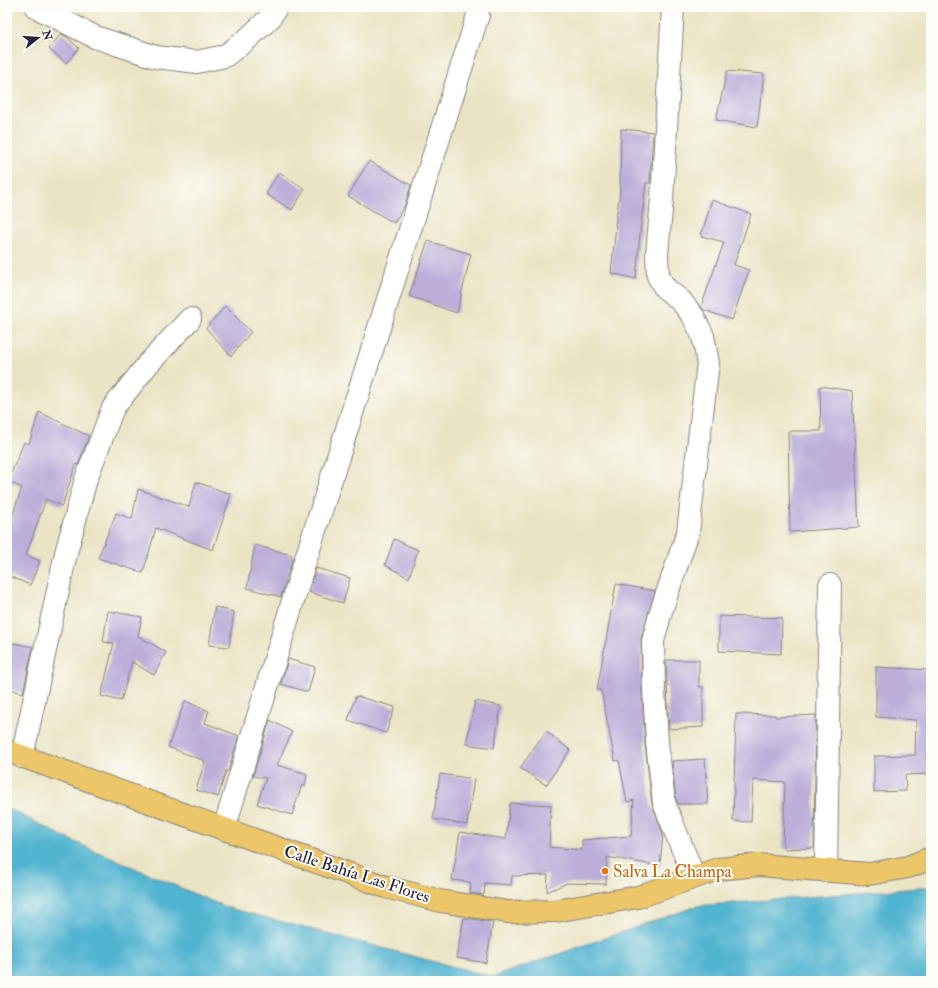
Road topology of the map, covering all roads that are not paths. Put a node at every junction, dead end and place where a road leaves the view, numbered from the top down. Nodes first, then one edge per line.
1 (36, 7) edge
2 (276, 7) edge
3 (673, 7) edge
4 (478, 15) dead end
5 (190, 319) dead end
6 (830, 585) dead end
7 (15, 754) edge
8 (224, 829) junction
9 (931, 858) edge
10 (826, 871) junction
11 (694, 877) junction

1 - 2 street
3 - 11 street
4 - 8 street
5 - 7 street
6 - 10 street
7 - 8 main road, Calle Bahía Las Flores
8 - 11 main road, Calle Bahía Las Flores
9 - 10 main road, Calle Bahía Las Flores
10 - 11 main road, Calle Bahía Las Flores

